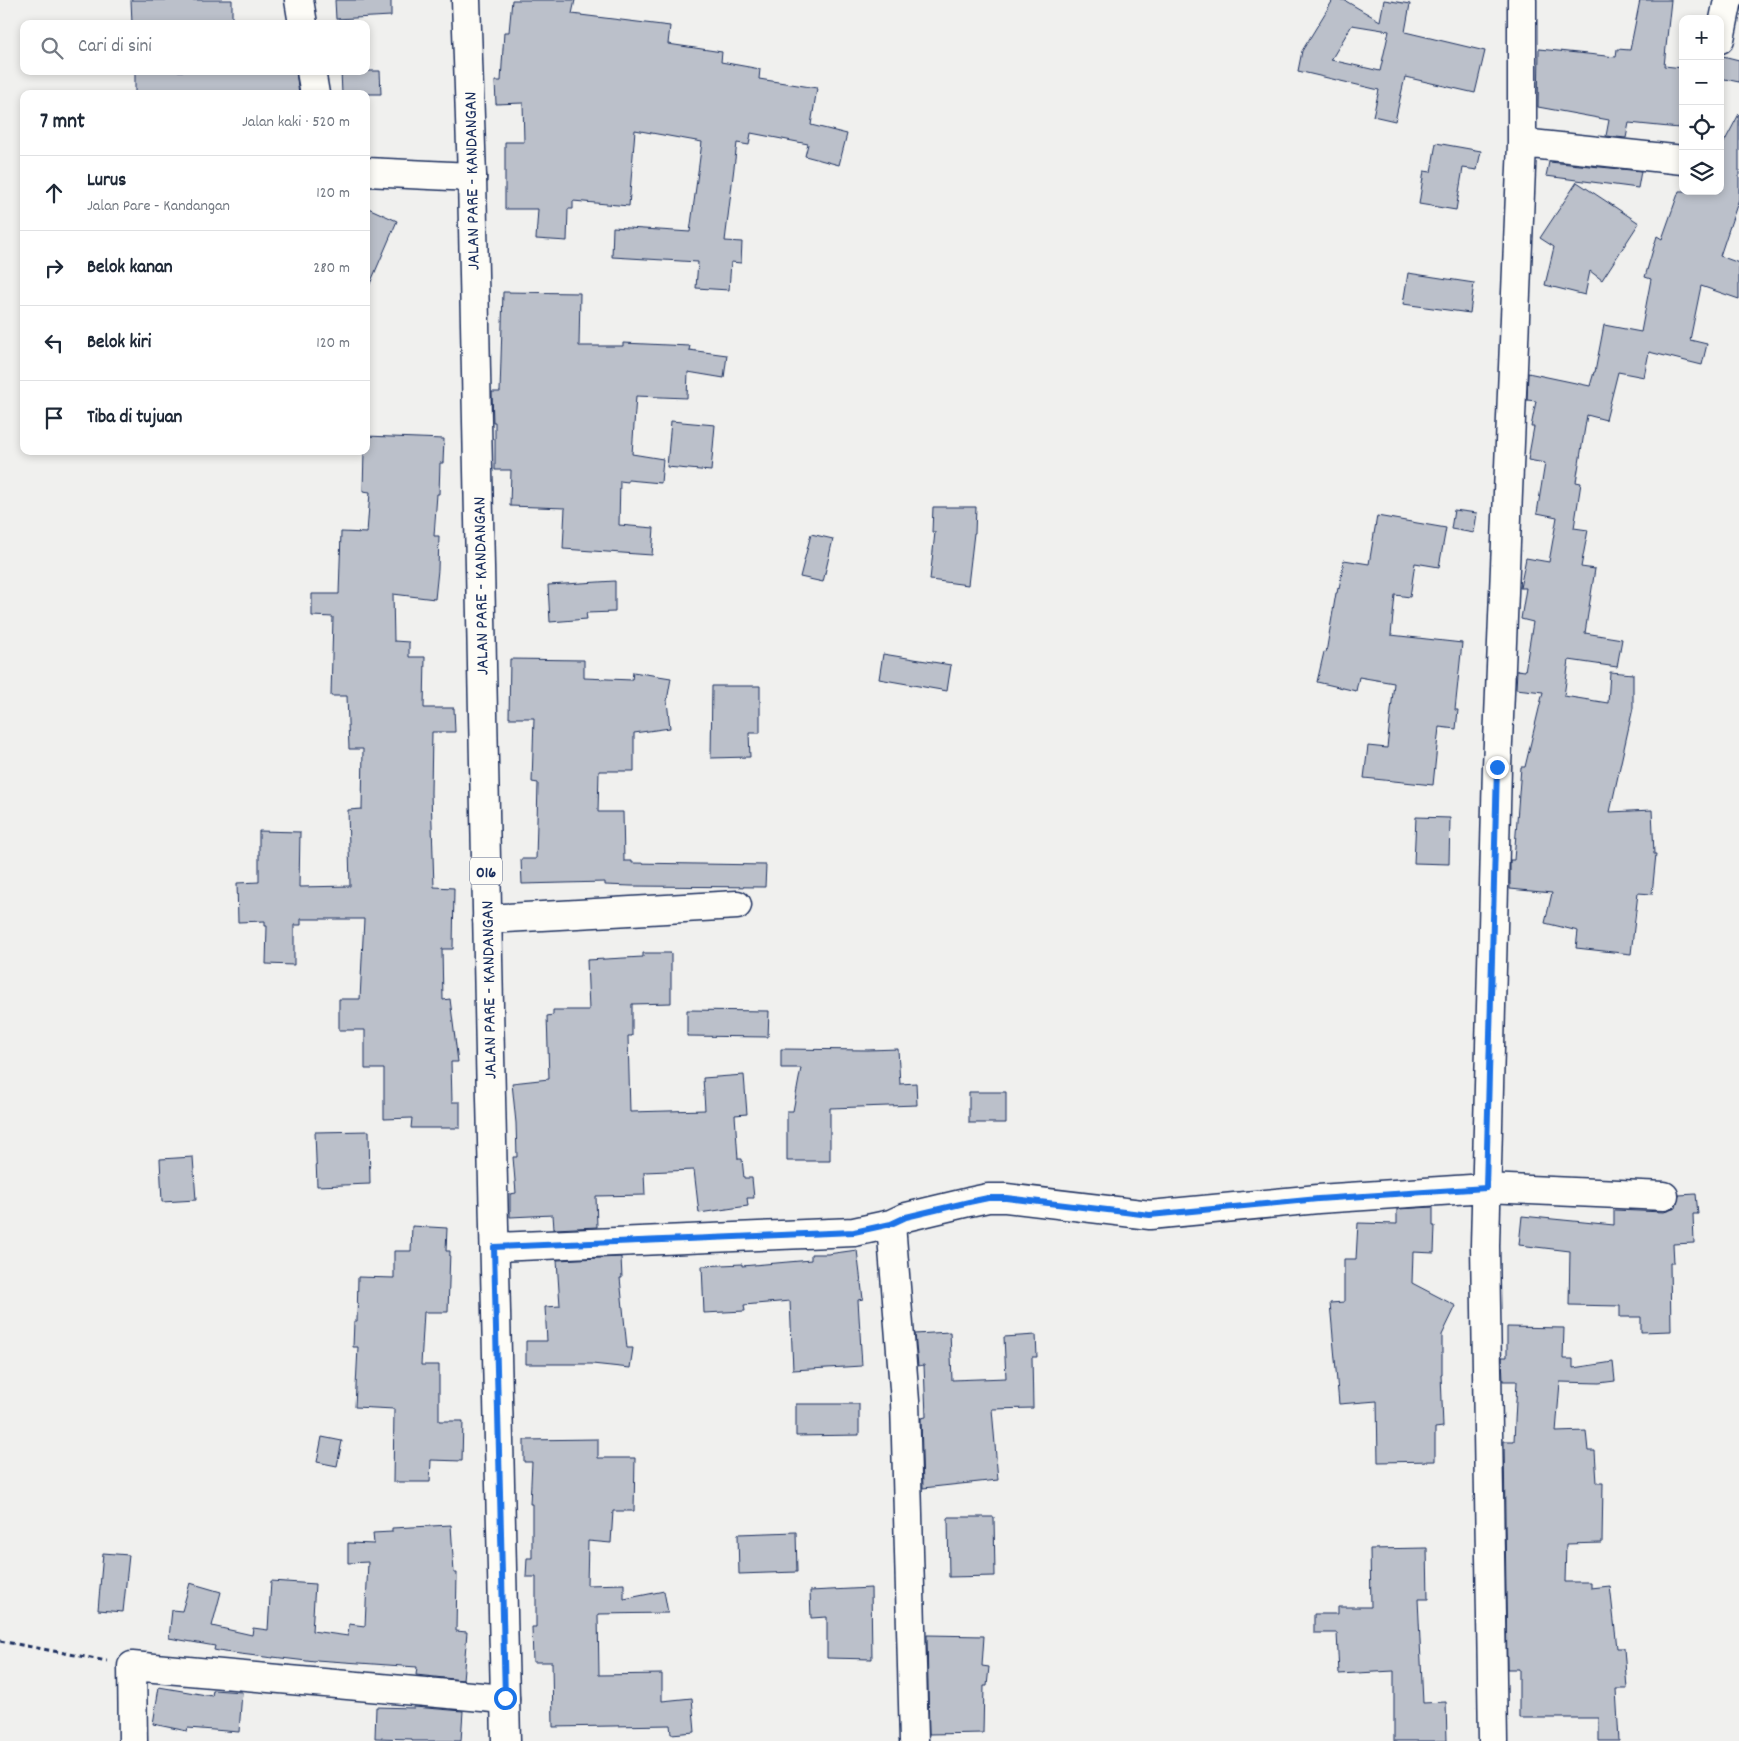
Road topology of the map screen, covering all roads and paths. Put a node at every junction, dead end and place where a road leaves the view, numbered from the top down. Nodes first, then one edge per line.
1 (299, 0) edge
2 (466, 0) edge
3 (1522, 0) edge
4 (1728, 0) edge
5 (302, 20) edge
6 (1724, 20) edge
7 (313, 75) edge
8 (314, 90) edge
9 (1522, 143) junction
10 (1679, 160) edge
11 (370, 172) edge
12 (472, 177) junction
13 (737, 905) dead end
14 (487, 919) junction
15 (1486, 1188) junction
16 (1664, 1196) dead end
17 (891, 1224) junction
18 (494, 1247) junction
19 (0, 1640) edge
20 (132, 1666) junction
21 (505, 1698) junction
22 (132, 1741) edge
23 (506, 1741) edge
24 (914, 1741) edge
25 (1493, 1741) edge

1 - 5 street
2 - 12 street, JALAN PARE - KANDANGAN / 016
3 - 9 street
4 - 6 street
7 - 8 street
9 - 10 street
9 - 15 street
11 - 12 street
12 - 14 street, JALAN PARE - KANDANGAN / 016
13 - 14 street
14 - 18 street, JALAN PARE - KANDANGAN / 016
15 - 16 street
15 - 17 street
15 - 25 street
17 - 18 street
17 - 24 street
18 - 21 street, JALAN PARE - KANDANGAN / 016
19 - 20 path
20 - 21 street
20 - 22 street
21 - 23 street, JALAN PARE - KANDANGAN / 016

